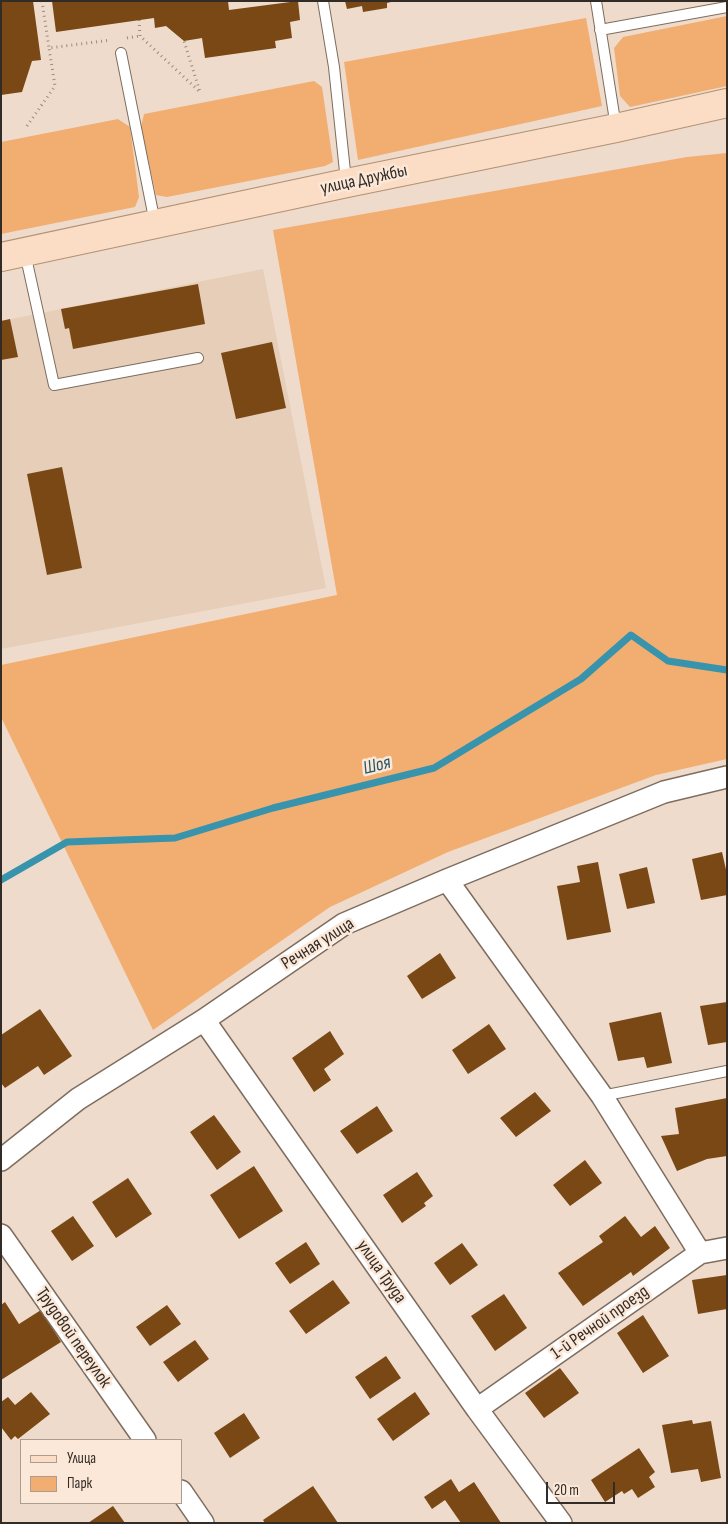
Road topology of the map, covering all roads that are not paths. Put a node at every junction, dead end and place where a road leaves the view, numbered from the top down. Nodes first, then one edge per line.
1 (323, 1) edge
2 (596, 1) edge
3 (727, 7) edge
4 (600, 30) junction
5 (120, 53) dead end
6 (727, 103) edge
7 (616, 128) junction
8 (346, 183) junction
9 (155, 224) junction
10 (13, 255) edge
11 (198, 358) dead end
12 (727, 777) edge
13 (448, 880) junction
14 (204, 1020) junction
15 (727, 1071) edge
16 (602, 1096) junction
17 (1, 1160) edge
18 (1, 1235) edge
19 (727, 1248) edge
20 (700, 1253) junction
21 (478, 1409) junction
22 (145, 1439) edge
23 (182, 1492) edge
24 (203, 1523) edge
25 (561, 1523) edge

1 - 8 lane
2 - 4 lane
3 - 4 lane
4 - 7 lane
5 - 9 lane
6 - 7 main road, улица Дружбы
7 - 8 main road, улица Дружбы
8 - 9 main road, улица Дружбы
9 - 10 main road, улица Дружбы
10 - 11 lane
12 - 13 street, Речная улица
13 - 14 street, Речная улица
13 - 16 street
14 - 17 street, Речная улица
14 - 21 street, улица Труда
15 - 16 lane
16 - 20 street
18 - 22 street, Трудовой переулок
19 - 20 street, 1-й Речной проезд
20 - 21 street, 1-й Речной проезд
21 - 25 street, улица Труда
23 - 24 street

